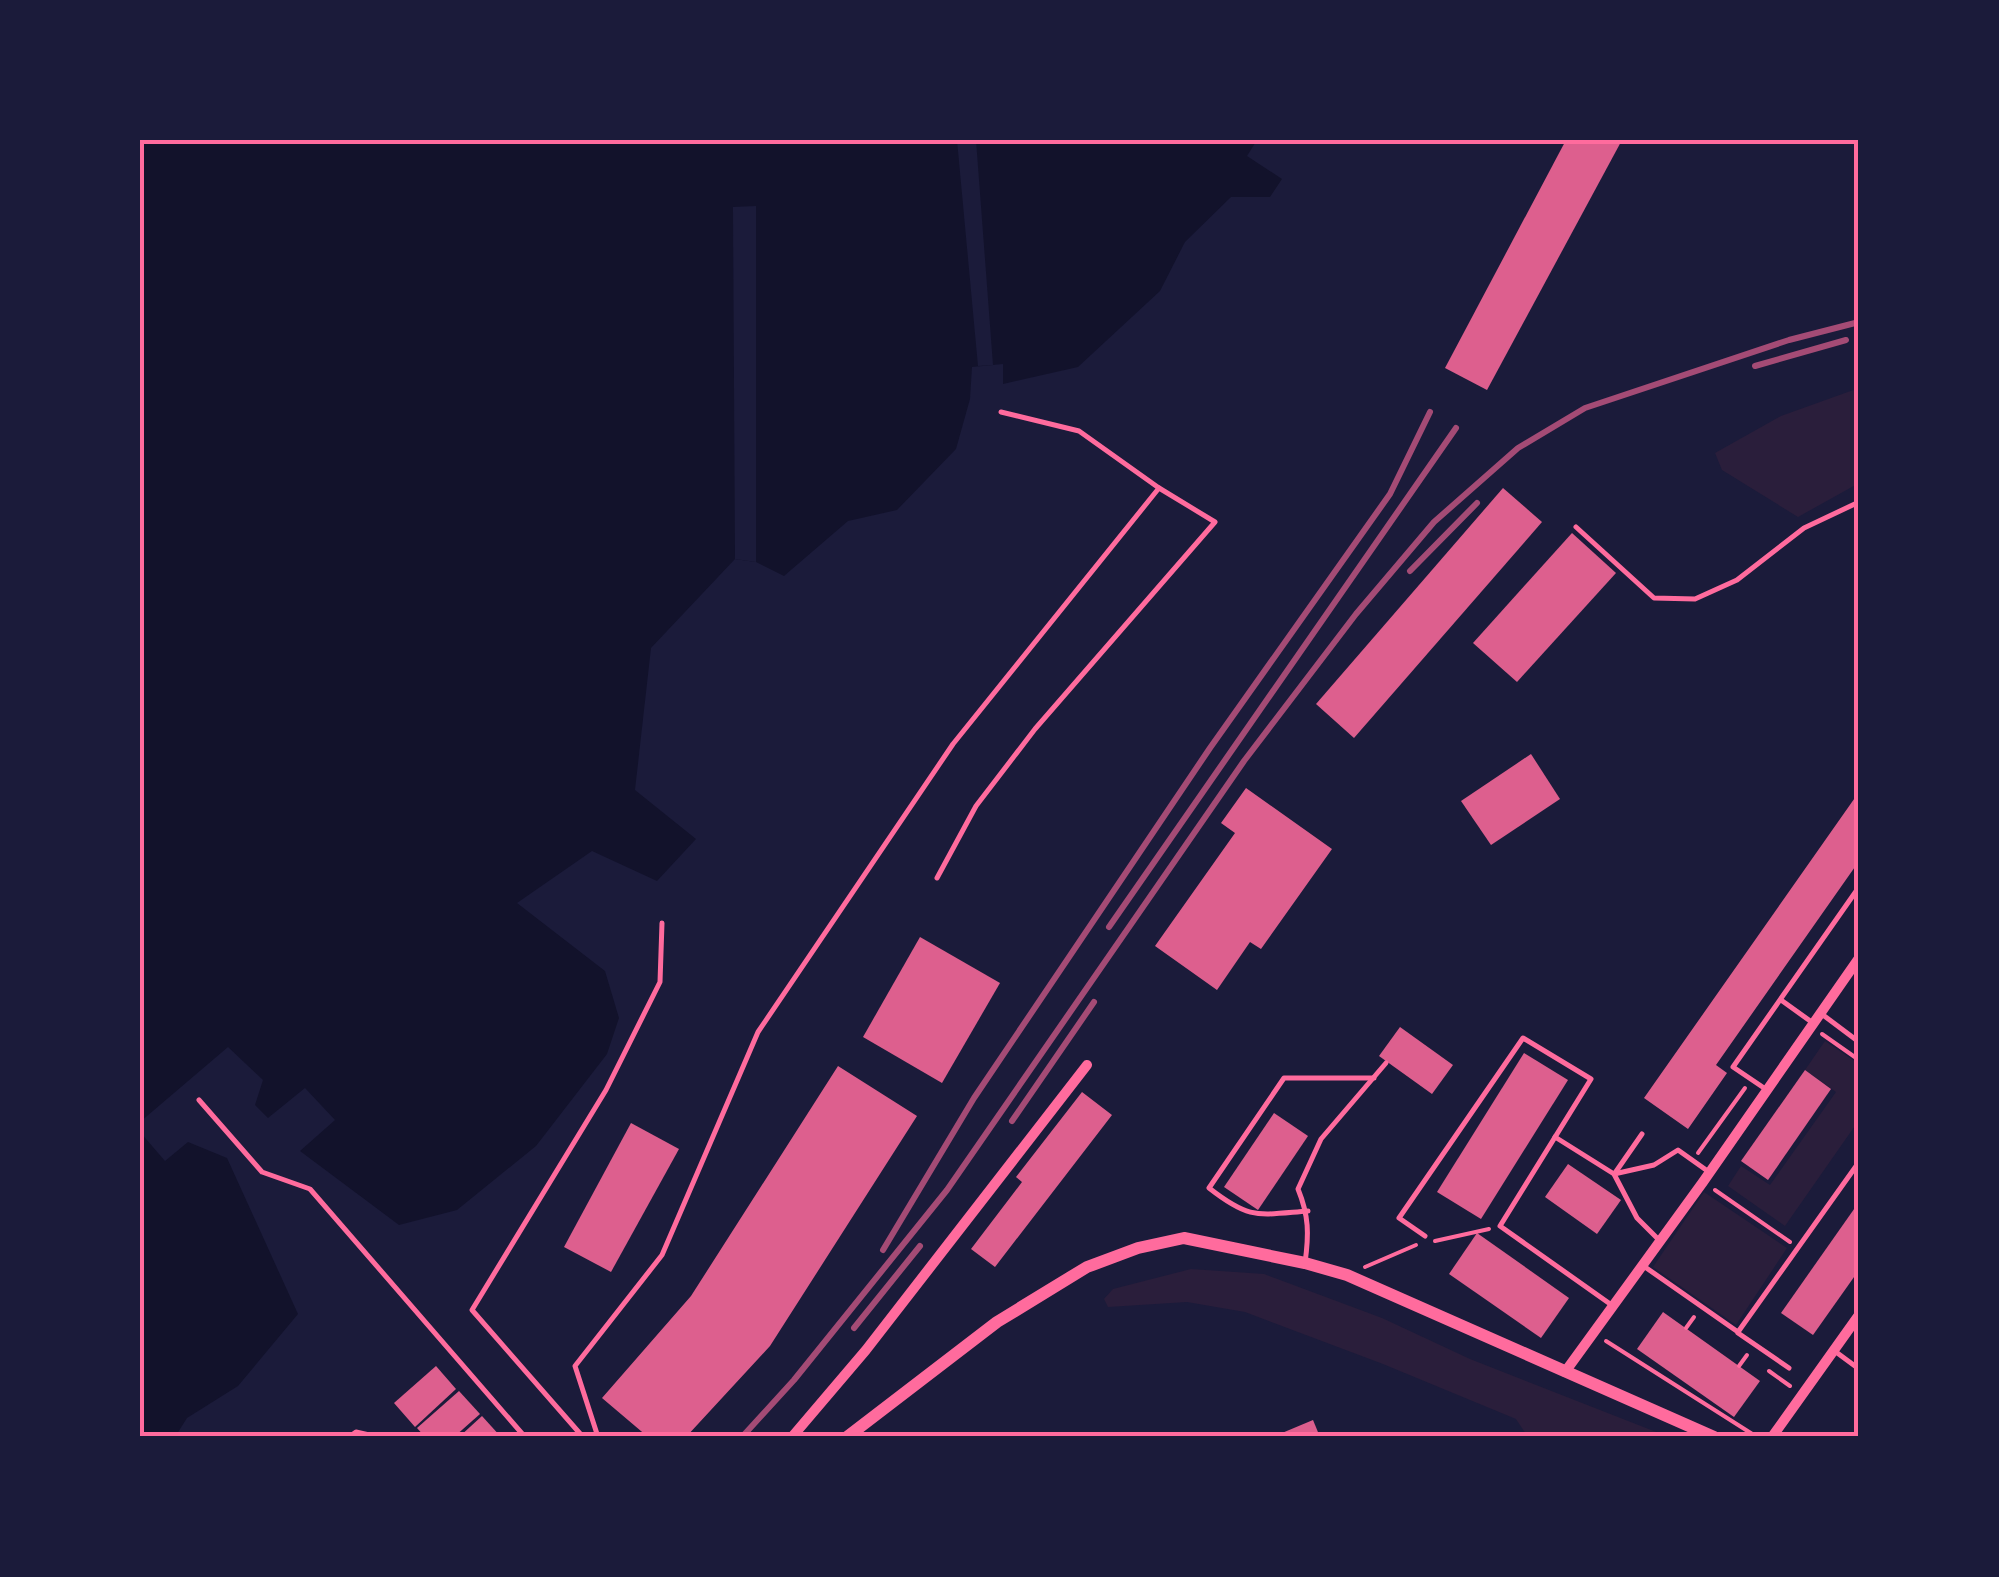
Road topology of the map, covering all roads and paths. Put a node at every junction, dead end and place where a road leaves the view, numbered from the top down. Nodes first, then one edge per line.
1 (1001, 412) dead end
2 (1159, 488) junction
3 (1859, 502) edge
4 (1576, 527) dead end
5 (937, 878) dead end
6 (1859, 887) edge
7 (662, 923) dead end
8 (1859, 958) edge
9 (1780, 1000) junction
10 (1818, 1023) junction
11 (1859, 1042) edge
12 (1859, 1060) edge
13 (1386, 1063) dead end
14 (1088, 1065) dead end
15 (1374, 1078) junction
16 (1767, 1090) junction
17 (199, 1100) dead end
18 (1642, 1134) dead end
19 (1556, 1137) junction
20 (1859, 1162) edge
21 (1614, 1174) junction
22 (1706, 1177) junction
23 (1308, 1212) junction
24 (1500, 1226) junction
25 (1428, 1239) joint
26 (1660, 1241) junction
27 (1417, 1244) dead end
28 (1798, 1248) junction
29 (1306, 1263) junction
30 (1642, 1265) junction
31 (1347, 1275) junction
32 (1613, 1306) junction
33 (1859, 1315) edge
34 (1694, 1317) dead end
35 (1686, 1328) dead end
36 (1594, 1332) junction
37 (1738, 1332) junction
38 (1834, 1350) junction
39 (1746, 1355) dead end
40 (1738, 1366) dead end
41 (1789, 1368) dead end
42 (1859, 1369) edge
43 (1565, 1372) junction
44 (350, 1437) edge
45 (378, 1437) edge
46 (525, 1437) edge
47 (583, 1437) edge
48 (598, 1437) edge
49 (792, 1437) edge
50 (847, 1437) edge
51 (1714, 1437) edge
52 (1757, 1437) edge
53 (1772, 1437) edge

1 - 2 lane
2 - 5 lane
2 - 48 lane
3 - 4 lane
6 - 9 lane
7 - 47 lane
8 - 10 street
9 - 10 lane
9 - 16 lane
10 - 11 lane
10 - 12 path
10 - 16 street
13 - 15 lane
14 - 49 street
15 - 23 lane
15 - 23 lane
16 - 22 street
17 - 46 lane
18 - 21 lane
19 - 21 lane
19 - 24 lane
19 - 25 lane
20 - 28 lane
21 - 22 lane
21 - 26 lane
22 - 26 street
22 - 28 path
23 - 29 lane
24 - 25 path
24 - 32 lane
26 - 30 street
27 - 31 path
28 - 37 lane
29 - 31 street
29 - 50 street
30 - 32 street
30 - 37 lane
31 - 43 street
32 - 36 street
33 - 38 street
34 - 35 path
36 - 43 street
36 - 52 path
37 - 41 lane
38 - 42 lane
38 - 53 street
39 - 40 path
43 - 51 street
44 - 45 lane

